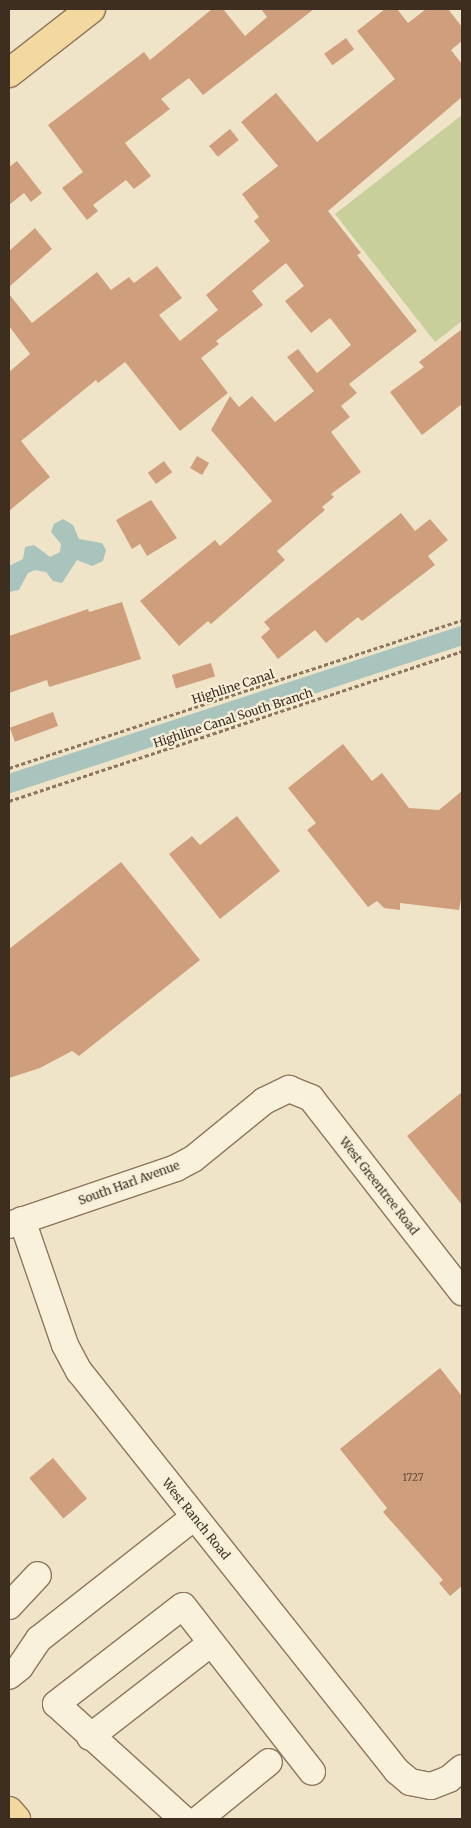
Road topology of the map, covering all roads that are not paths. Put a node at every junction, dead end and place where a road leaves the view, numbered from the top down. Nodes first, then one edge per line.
1 (91, 9) edge
2 (9, 73) edge
3 (289, 1089) joint
4 (15, 1222) edge
5 (462, 1292) edge
6 (194, 1516) junction
7 (38, 1575) dead end
8 (9, 1606) edge
9 (39, 1639) junction
10 (211, 1642) junction
11 (9, 1651) edge
12 (9, 1676) edge
13 (90, 1737) junction
14 (282, 1751) junction
15 (462, 1768) edge
16 (312, 1772) dead end
17 (9, 1811) edge
18 (16, 1819) edge
19 (183, 1819) edge
20 (198, 1819) edge

1 - 2 main road
3 - 4 street, South Harl Avenue
3 - 5 street, West Greentree Road
4 - 6 street, West Ranch Road
6 - 9 street
6 - 15 street, West Ranch Road
7 - 8 street
9 - 11 street
9 - 12 street
10 - 13 street
10 - 13 street
10 - 14 street
13 - 19 street
14 - 16 street
14 - 20 street
17 - 18 main road

